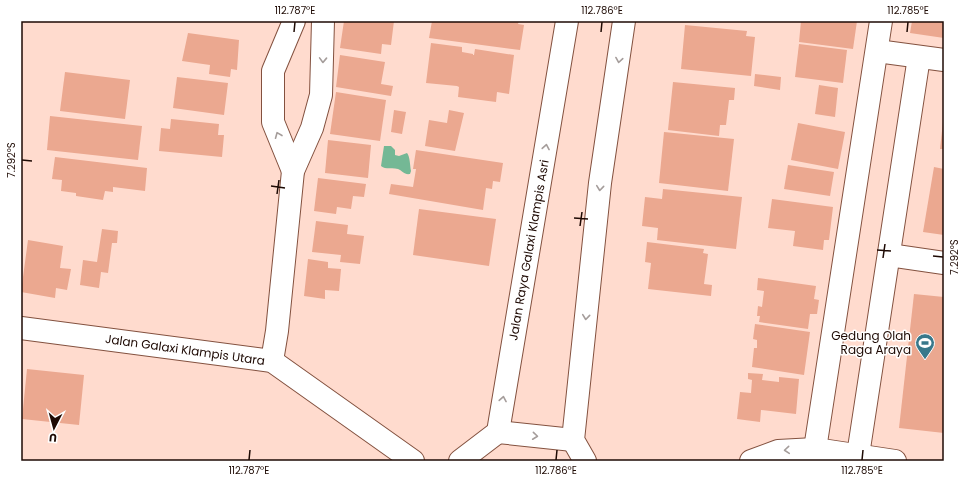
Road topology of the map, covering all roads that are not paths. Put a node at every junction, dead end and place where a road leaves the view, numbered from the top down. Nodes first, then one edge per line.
1 (294, 21) edge
2 (323, 21) edge
3 (568, 21) edge
4 (624, 21) edge
5 (881, 21) edge
6 (877, 51) junction
7 (919, 56) junction
8 (944, 60) edge
9 (293, 171) junction
10 (889, 255) junction
11 (944, 263) edge
12 (21, 328) edge
13 (272, 361) junction
14 (498, 432) junction
15 (573, 440) junction
16 (815, 449) junction
17 (858, 455) junction
18 (413, 461) edge
19 (460, 461) edge
20 (585, 461) edge
21 (751, 461) edge
22 (895, 461) edge

9 -> 1 street
2 -> 9 street
14 -> 3 street, Jalan Raya Galaxi Klampis Asri
4 -> 15 street
5 - 6 street
6 - 7 street
6 - 16 street
7 - 8 street
7 - 10 street
9 - 13 street
10 - 11 street
10 - 17 street
12 - 13 street, Jalan Galaxi Klampis Utara
13 - 18 street, Jalan Galaxi Klampis Utara
14 -> 15 street
14 - 19 street
15 - 20 street
16 - 17 street
16 -> 21 street
17 - 22 street

